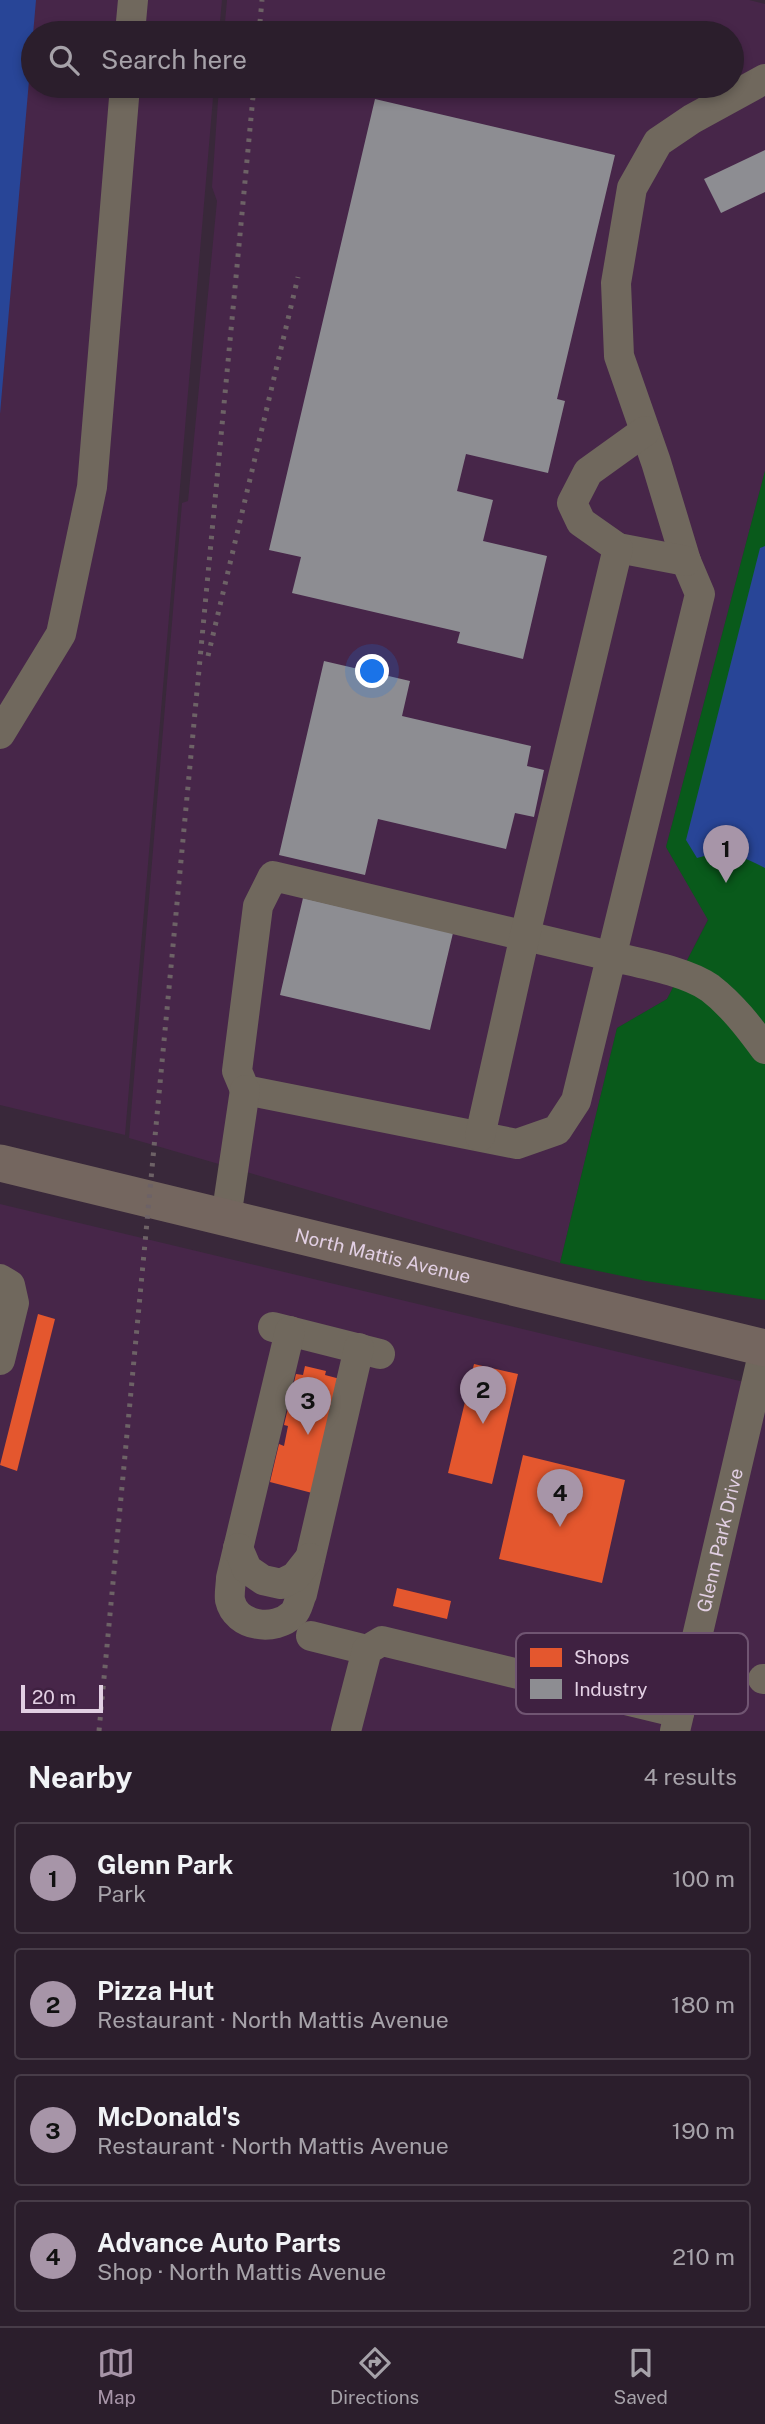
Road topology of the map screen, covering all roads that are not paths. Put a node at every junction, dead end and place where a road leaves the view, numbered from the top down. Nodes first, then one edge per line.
1 (132, 0) edge
2 (131, 21) edge
3 (765, 79) edge
4 (744, 91) edge
5 (124, 98) edge
6 (730, 98) edge
7 (645, 431) junction
8 (618, 548) junction
9 (686, 561) junction
10 (0, 734) edge
11 (525, 935) junction
12 (610, 956) junction
13 (765, 1049) edge
14 (245, 1090) junction
15 (480, 1136) junction
16 (0, 1163) edge
17 (226, 1218) junction
18 (0, 1279) edge
19 (6, 1322) edge
20 (765, 1347) edge
21 (0, 1360) edge
22 (238, 1548) junction
23 (310, 1558) junction
24 (698, 1633) edge
25 (311, 1636) dead end
26 (367, 1650) junction
27 (516, 1678) edge
28 (648, 1714) edge
29 (677, 1722) edge
30 (346, 1731) edge

1 - 2 street
3 - 4 street
5 - 10 street
6 - 7 street
7 - 8 street
7 - 9 street
8 - 9 street
8 - 11 street
9 - 12 street
11 - 12 street
11 - 14 street
11 - 15 street
12 - 13 street
12 - 15 street
14 - 15 street
14 - 17 street
16 - 17 main road, North Mattis Avenue
17 - 20 main road, North Mattis Avenue
18 - 19 street
19 - 21 street
20 - 24 street, Glenn Park Drive
22 - 23 street
22 - 23 street
22 - 23 street
25 - 26 street
26 - 27 street
26 - 30 street
28 - 29 street

